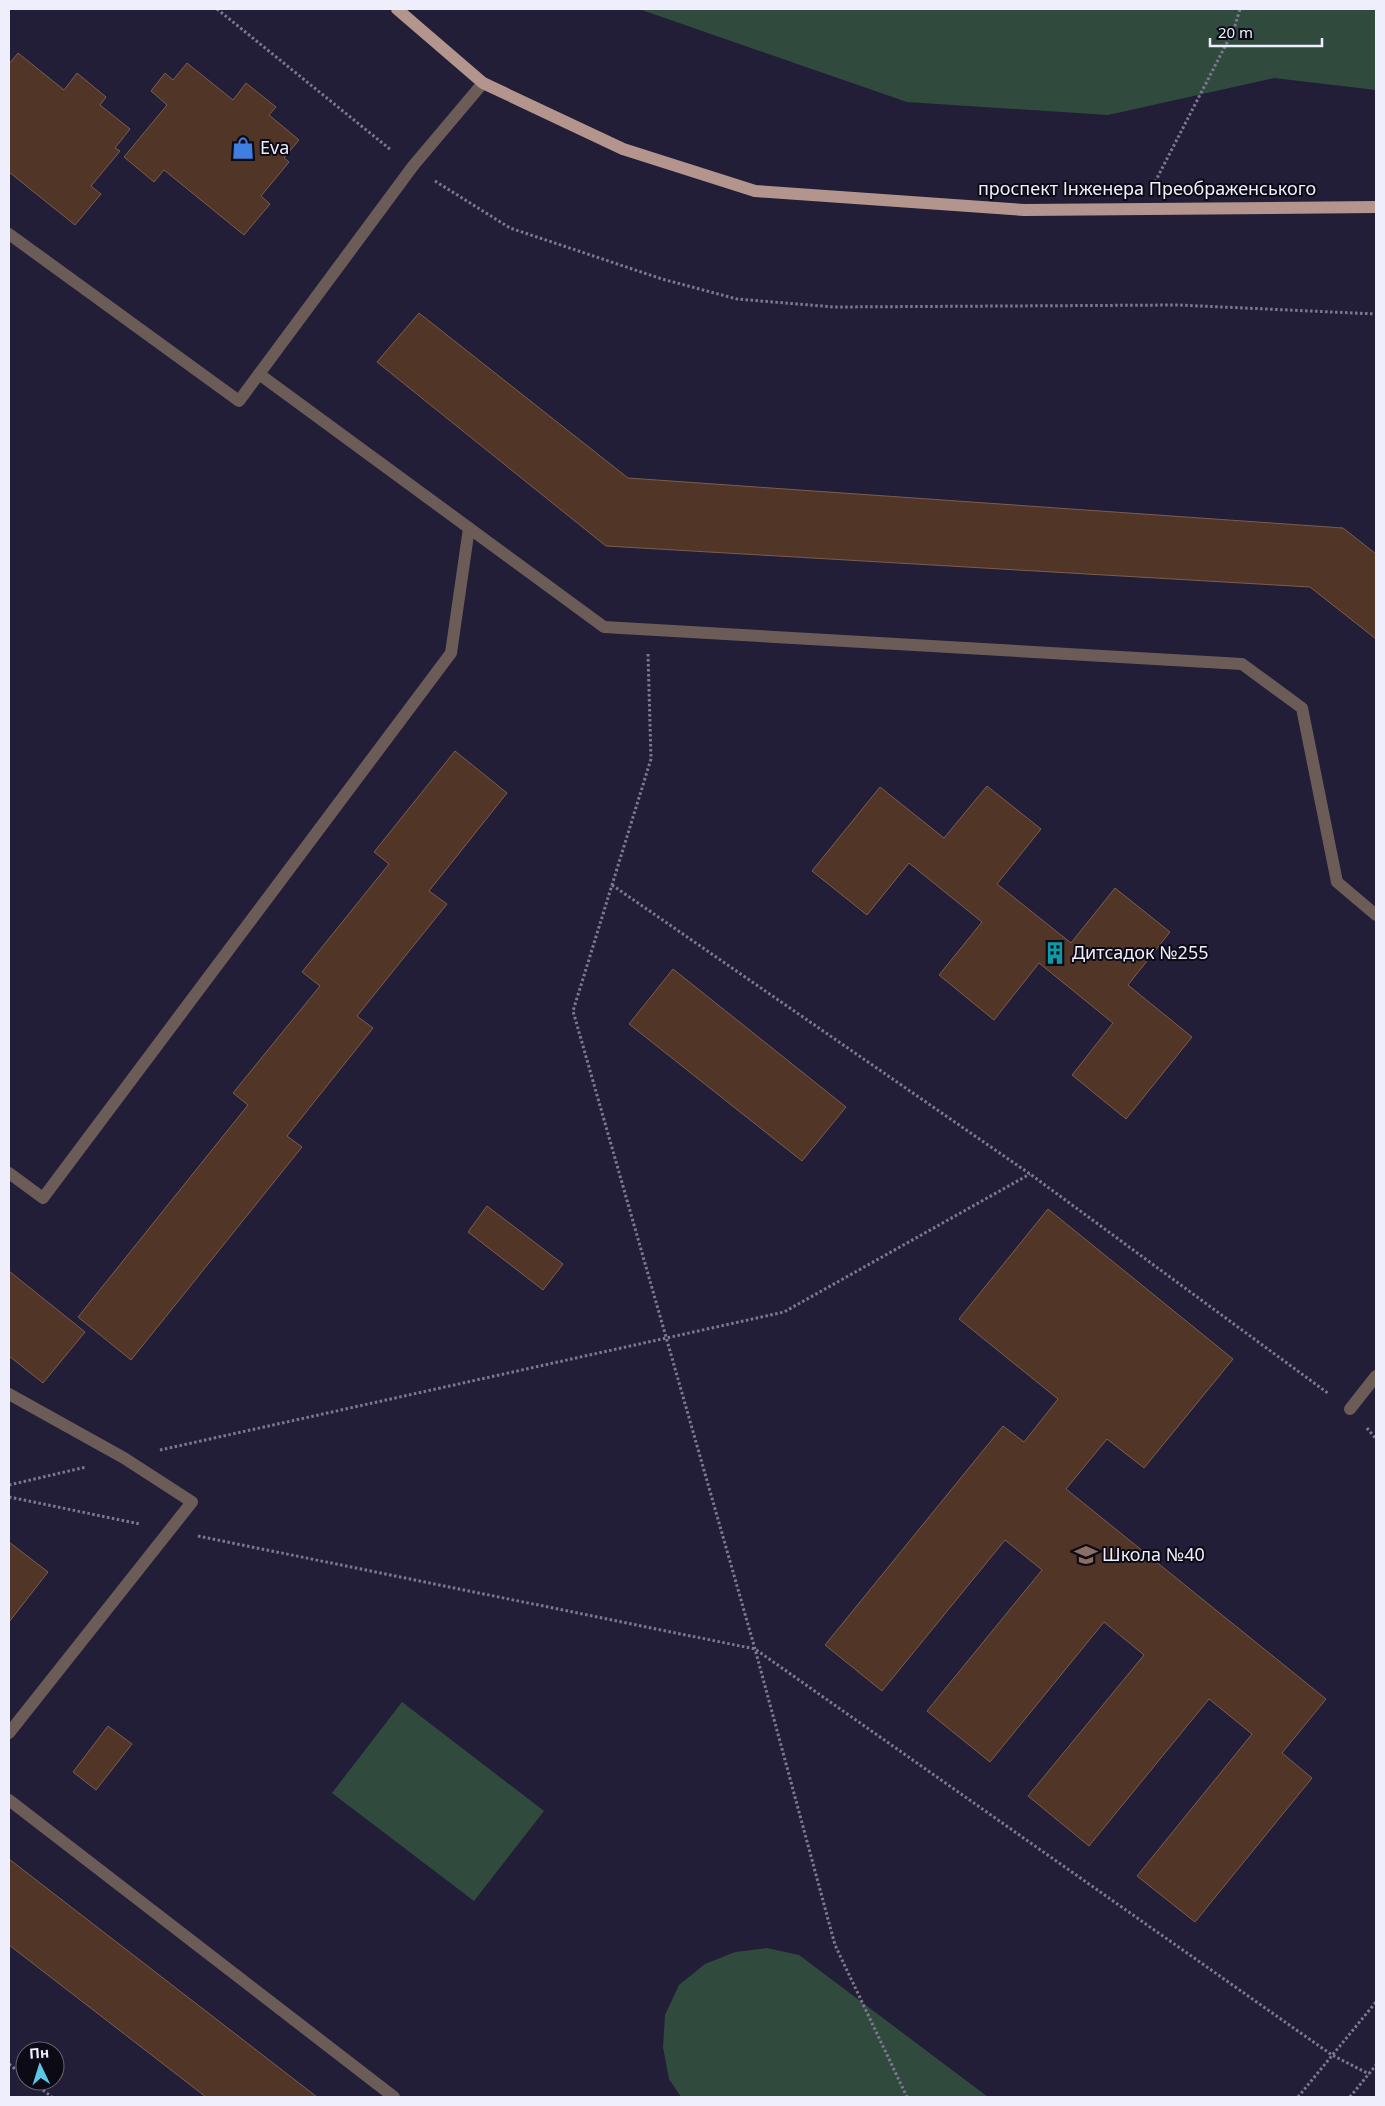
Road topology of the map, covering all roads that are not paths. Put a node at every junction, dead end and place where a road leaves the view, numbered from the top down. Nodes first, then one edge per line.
1 (397, 9) edge
2 (483, 83) junction
3 (1376, 207) edge
4 (9, 234) edge
5 (259, 374) junction
6 (469, 528) junction
7 (1376, 915) edge
8 (9, 1173) edge
9 (1376, 1376) edge
10 (9, 1394) edge
11 (1350, 1409) road end
12 (9, 1734) edge
13 (9, 1800) edge
14 (394, 2097) edge

1 - 2 main road, проспект Інженера Преображенського
2 - 3 main road, проспект Інженера Преображенського
2 - 5 lane
4 - 5 lane
5 - 6 lane
6 - 7 lane
6 - 8 lane
9 - 11 lane
10 - 12 lane
13 - 14 lane

